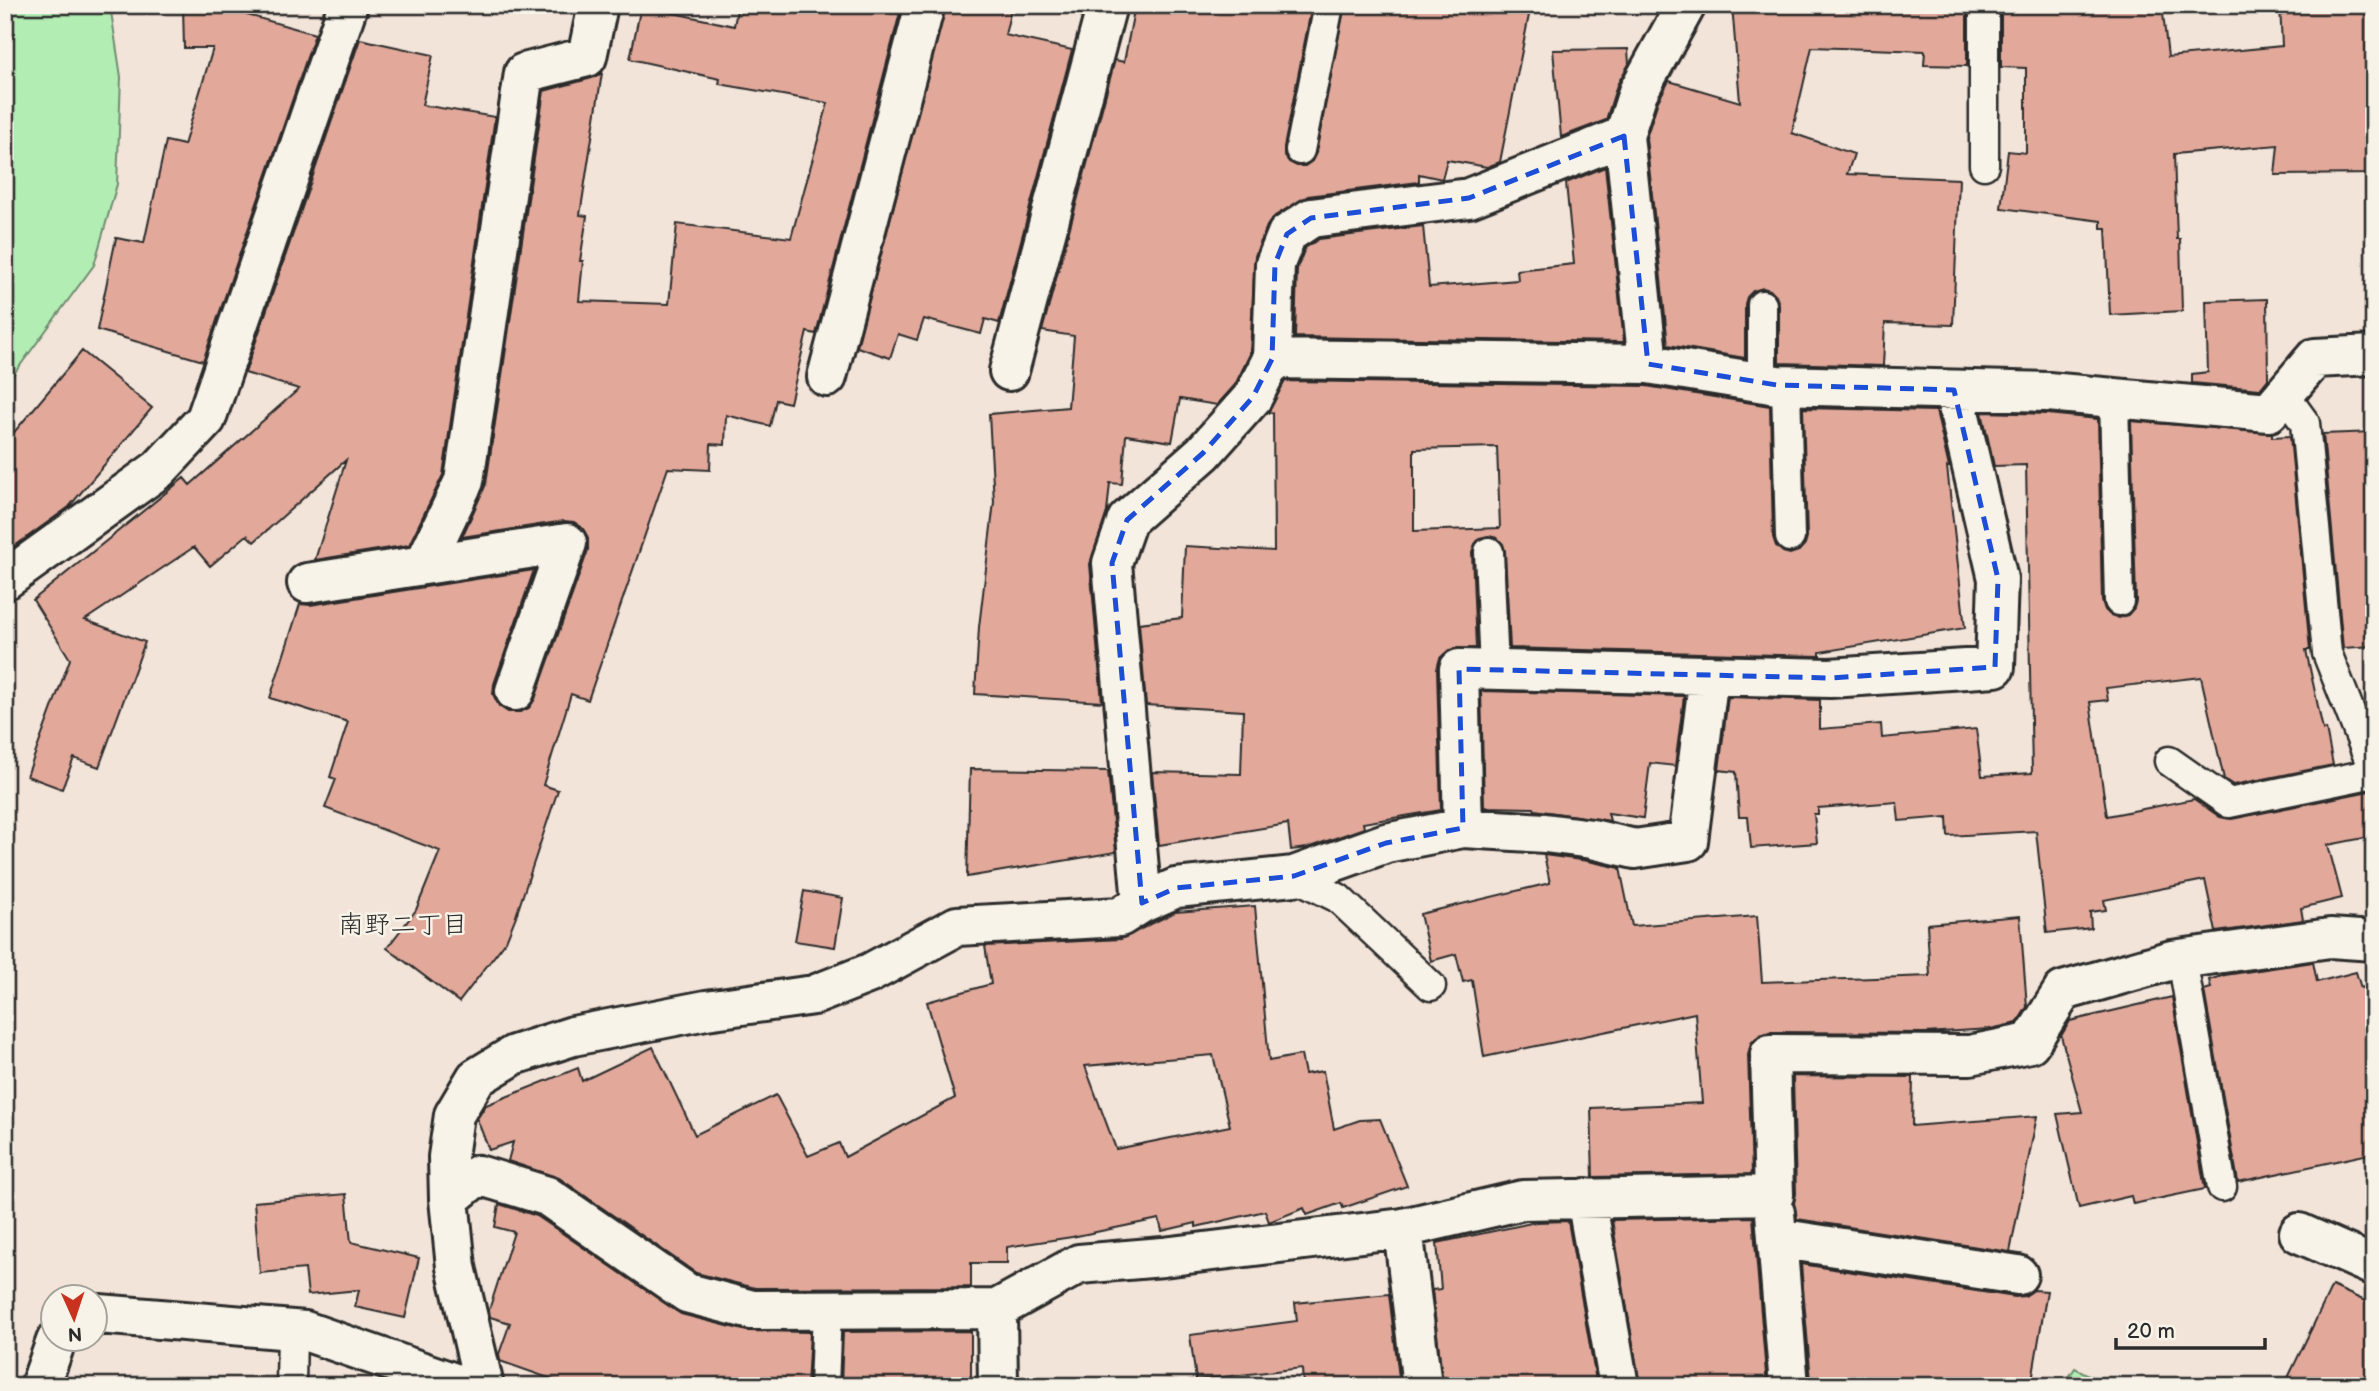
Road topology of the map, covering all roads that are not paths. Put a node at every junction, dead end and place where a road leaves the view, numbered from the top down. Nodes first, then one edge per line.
1 (348, 5) edge
2 (598, 5) edge
3 (925, 5) edge
4 (1107, 5) edge
5 (1329, 5) edge
6 (1686, 5) edge
7 (1984, 5) edge
8 (1624, 136) junction
9 (1300, 150) dead end
10 (1984, 165) dead end
11 (1762, 305) dead end
12 (2374, 355) edge
13 (1272, 359) junction
14 (1648, 364) junction
15 (1009, 371) dead end
16 (827, 377) dead end
17 (1774, 384) junction
18 (1954, 390) junction
19 (2284, 394) junction
20 (2114, 398) junction
21 (1790, 537) dead end
22 (1489, 552) dead end
23 (424, 565) junction
24 (5, 580) edge
25 (307, 583) dead end
26 (2119, 600) dead end
27 (1494, 670) junction
28 (1709, 675) junction
29 (515, 691) dead end
30 (2169, 761) dead end
31 (2374, 773) edge
32 (1464, 828) junction
33 (1294, 876) junction
34 (1142, 903) junction
35 (2374, 941) edge
36 (2182, 959) junction
37 (1431, 986) dead end
38 (2222, 1187) dead end
39 (1774, 1195) junction
40 (1586, 1198) junction
41 (449, 1199) junction
42 (1403, 1228) junction
43 (2299, 1233) dead end
44 (1777, 1238) junction
45 (2374, 1266) edge
46 (2018, 1275) dead end
47 (997, 1309) junction
48 (827, 1310) junction
49 (108, 1315) edge
50 (292, 1330) junction
51 (52, 1352) edge
52 (40, 1386) edge
53 (291, 1386) edge
54 (463, 1386) edge
55 (484, 1386) edge
56 (824, 1386) edge
57 (998, 1386) edge
58 (1422, 1386) edge
59 (1619, 1386) edge
60 (1789, 1386) edge

1 - 24 street
2 - 23 street
3 - 16 street
4 - 15 street
5 - 9 lane
6 - 8 street
7 - 10 lane
8 - 13 street
8 - 14 street
11 - 17 lane
12 - 19 street
13 - 14 street
13 - 34 street
14 - 17 street
17 - 18 street
17 - 21 lane
18 - 20 street
18 - 28 street
19 - 20 street
19 - 31 lane
20 - 26 lane
22 - 27 lane
23 - 25 street
23 - 29 street
27 - 28 street
27 - 32 street
28 - 32 street
30 - 31 lane
32 - 33 street
33 - 34 street
33 - 37 lane
34 - 41 street
35 - 36 street
36 - 38 lane
36 - 39 street
39 - 40 street
39 - 44 street
40 - 42 street
40 - 59 street
41 - 48 street
41 - 55 street
42 - 47 street
42 - 58 street
43 - 45 street
44 - 46 street
44 - 60 street
47 - 48 street
47 - 57 street
48 - 56 lane
49 - 50 street
50 - 53 lane
50 - 54 street
51 - 52 street

